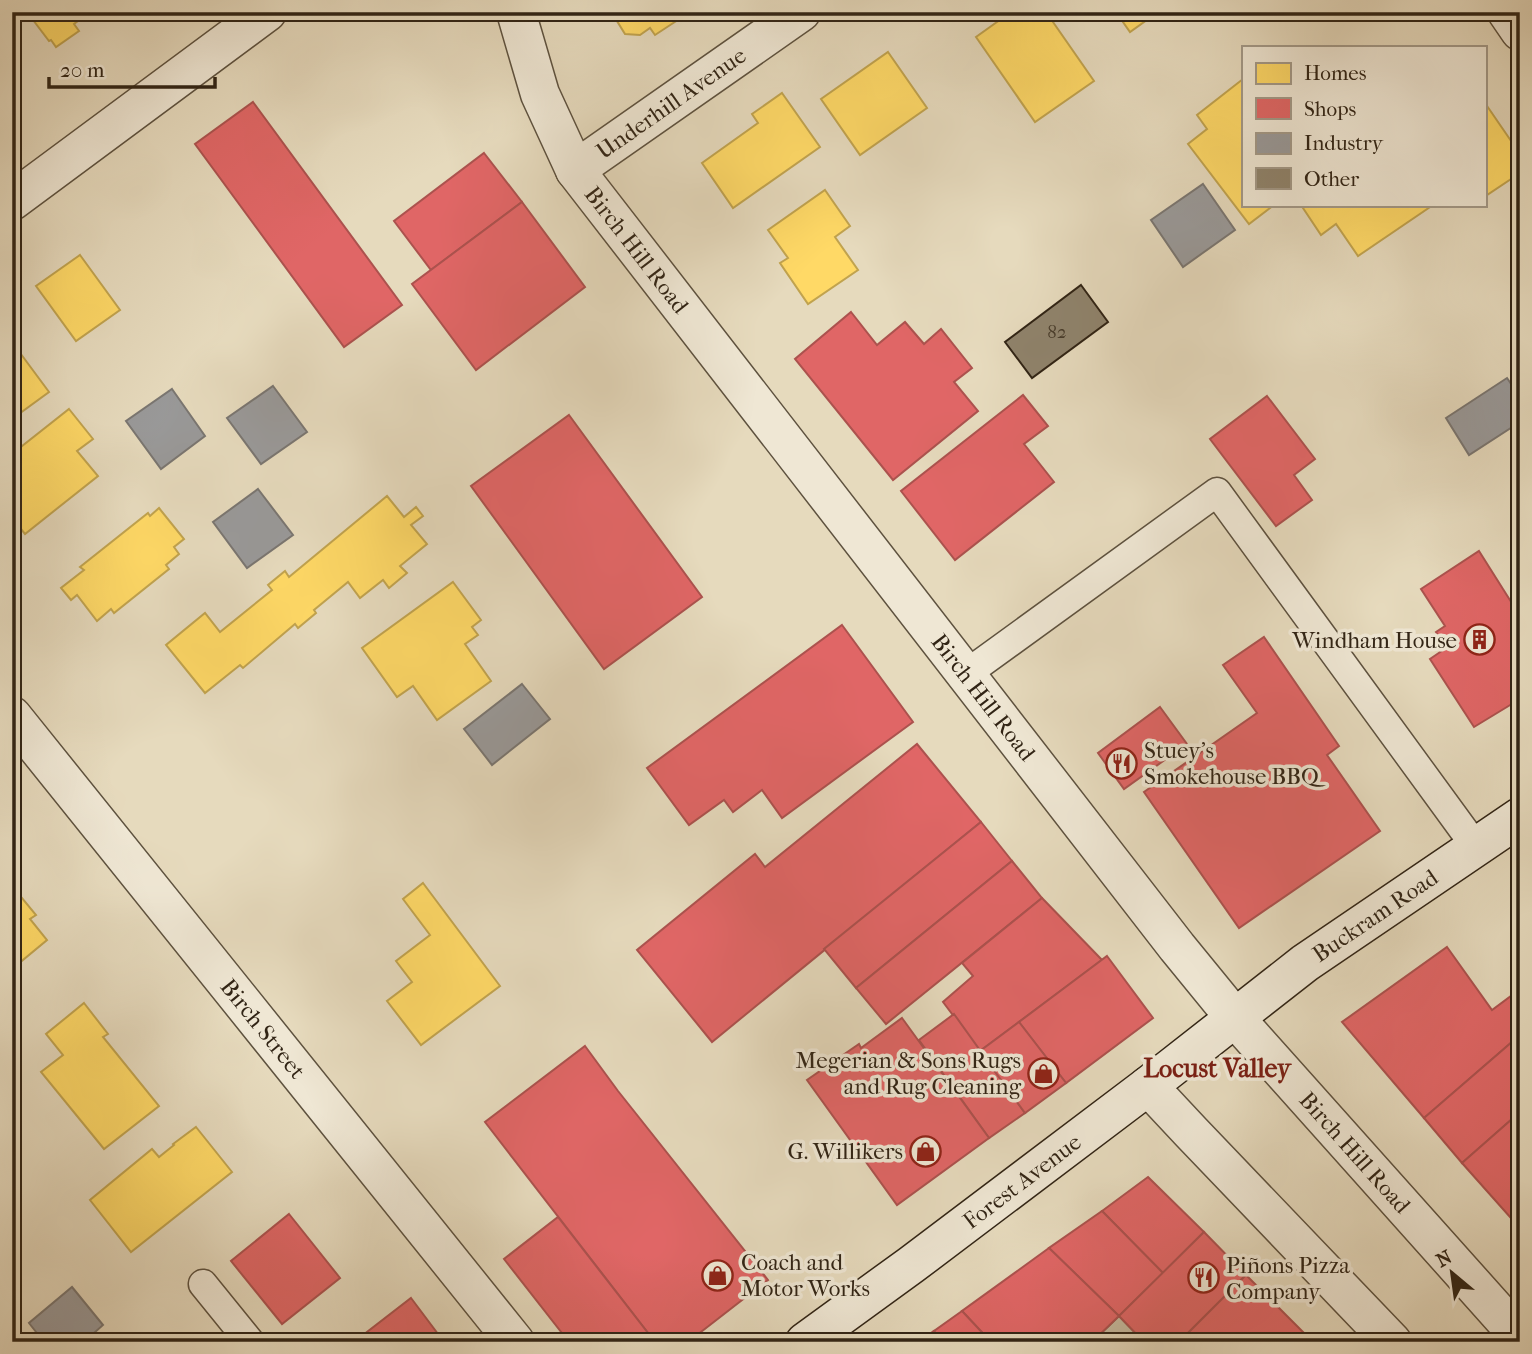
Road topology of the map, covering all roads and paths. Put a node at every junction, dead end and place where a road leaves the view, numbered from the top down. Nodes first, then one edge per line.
1 (267, 12) edge
2 (516, 12) edge
3 (801, 12) edge
4 (1507, 12) edge
5 (1520, 30) edge
6 (575, 170) junction
7 (12, 201) edge
8 (966, 674) junction
9 (12, 716) edge
10 (1520, 817) edge
11 (1476, 847) junction
12 (1235, 1018) junction
13 (1148, 1086) junction
14 (203, 1284) dead end
15 (1520, 1337) edge
16 (250, 1342) edge
17 (515, 1342) edge
18 (805, 1342) edge
19 (1392, 1342) edge

1 - 7 street
2 - 6 street, Birch Hill Road
3 - 6 street, Underhill Avenue
4 - 5 street
6 - 8 street, Birch Hill Road
8 - 11 lane
8 - 12 street, Birch Hill Road
9 - 17 street, Birch Street
10 - 11 street, Buckram Road
11 - 12 street, Buckram Road
12 - 13 street, Forest Avenue
12 - 15 street, Birch Hill Road
13 - 18 street, Forest Avenue
13 - 19 street
14 - 16 lane

